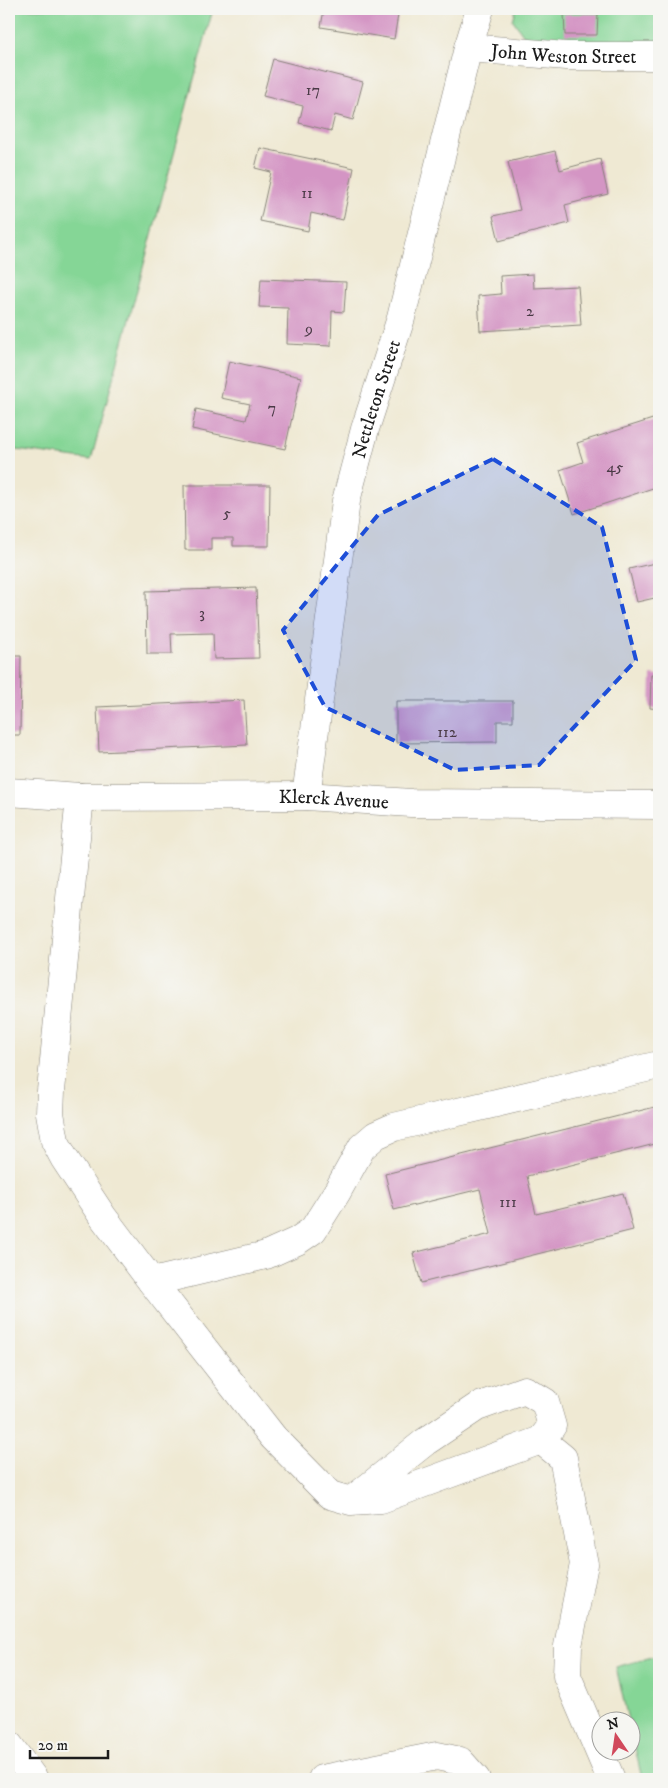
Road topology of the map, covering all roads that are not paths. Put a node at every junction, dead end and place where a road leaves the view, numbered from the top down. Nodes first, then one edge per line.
1 (480, 9) edge
2 (468, 48) junction
3 (659, 56) edge
4 (9, 792) edge
5 (306, 796) junction
6 (80, 797) junction
7 (659, 805) edge
8 (659, 1065) edge
9 (152, 1282) junction
10 (541, 1440) junction
11 (351, 1502) junction
12 (9, 1745) edge
13 (34, 1779) edge
14 (322, 1779) edge
15 (476, 1779) edge
16 (611, 1779) edge

1 - 2 street, Nettleton Street
2 - 3 street, John Weston Street
2 - 5 street, Nettleton Street
4 - 6 street, Klerck Avenue
5 - 6 street, Klerck Avenue
5 - 7 street, Klerck Avenue
6 - 9 street
8 - 9 street
9 - 11 street
10 - 11 street
10 - 11 street
10 - 16 street
12 - 13 street
14 - 15 street

